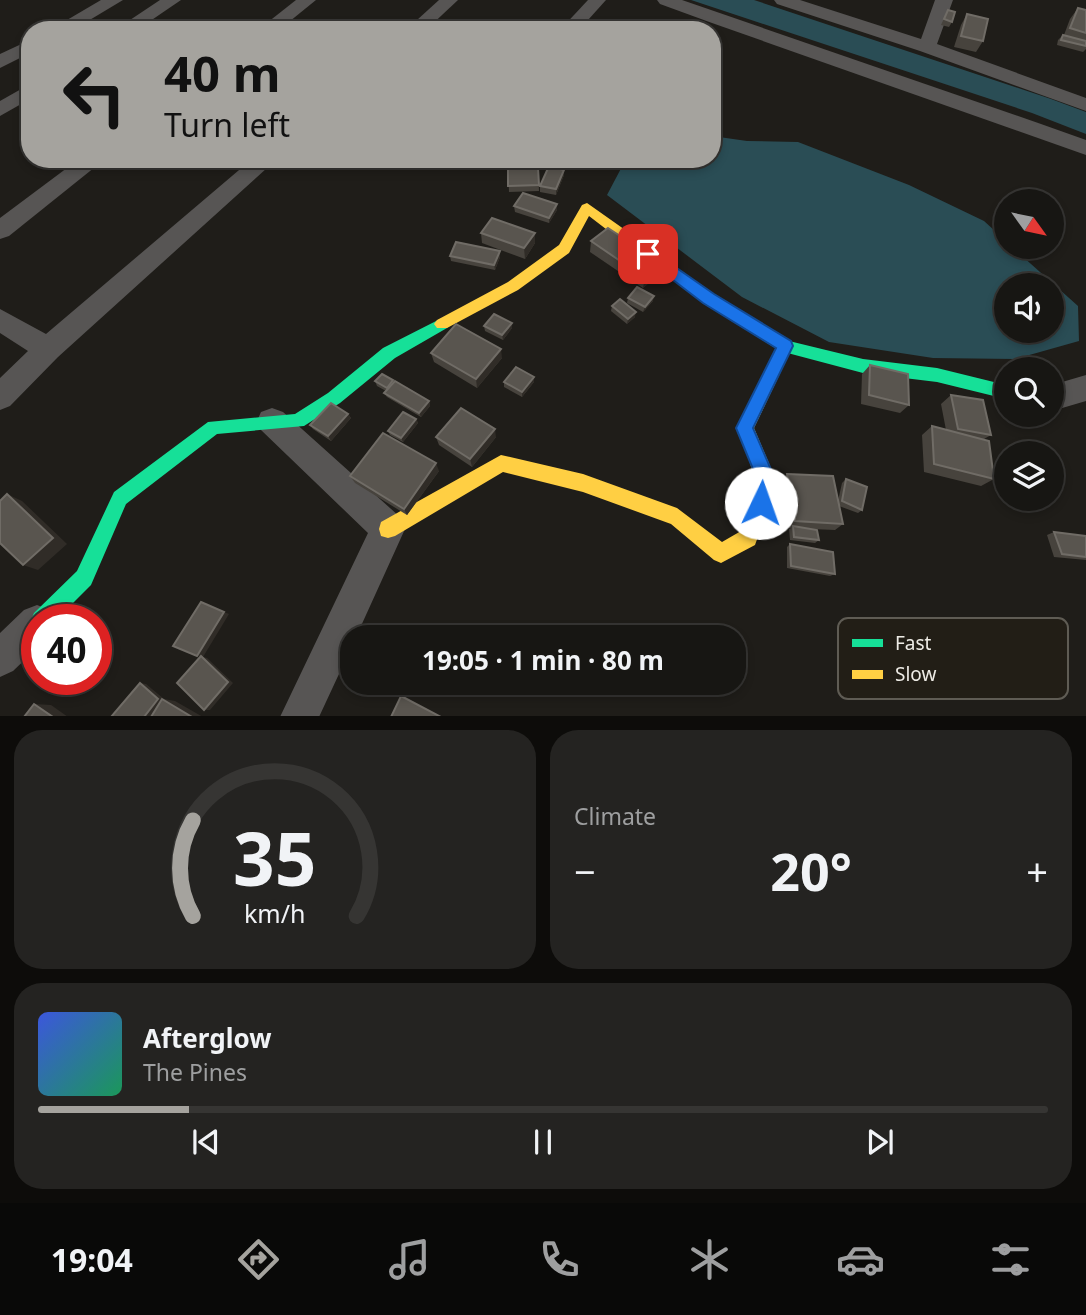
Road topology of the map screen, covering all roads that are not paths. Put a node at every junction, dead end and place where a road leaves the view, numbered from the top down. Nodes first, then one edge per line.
1 (114, 0) edge
2 (172, 0) edge
3 (307, 0) edge
4 (449, 0) edge
5 (597, 0) edge
6 (666, 0) edge
7 (783, 0) edge
8 (944, 0) edge
9 (76, 21) edge
10 (138, 21) edge
11 (279, 21) edge
12 (425, 21) edge
13 (577, 21) edge
14 (720, 21) edge
15 (721, 21) edge
16 (927, 47) junction
17 (21, 51) edge
18 (0, 62) edge
19 (21, 96) edge
20 (1086, 105) edge
21 (0, 110) edge
22 (1086, 148) edge
23 (82, 168) edge
24 (256, 168) edge
25 (0, 230) edge
26 (0, 320) edge
27 (785, 346) junction
28 (48, 349) junction
29 (1086, 388) edge
30 (994, 389) edge
31 (1064, 394) edge
32 (0, 397) edge
33 (272, 421) junction
34 (388, 529) junction
35 (57, 604) edge
36 (21, 638) edge
37 (0, 658) edge
38 (299, 716) edge

1 - 9 street
2 - 10 street
3 - 11 street
4 - 12 street
5 - 13 street
6 - 14 street
7 - 16 street
8 - 16 street
15 - 22 street
16 - 20 street
17 - 18 street
19 - 21 street
23 - 25 street
24 - 28 street
26 - 28 street
27 - 30 street
27 - 33 street
27 - 34 street
28 - 32 street
29 - 31 street
33 - 34 street
33 - 35 street
34 - 38 street
36 - 37 street

